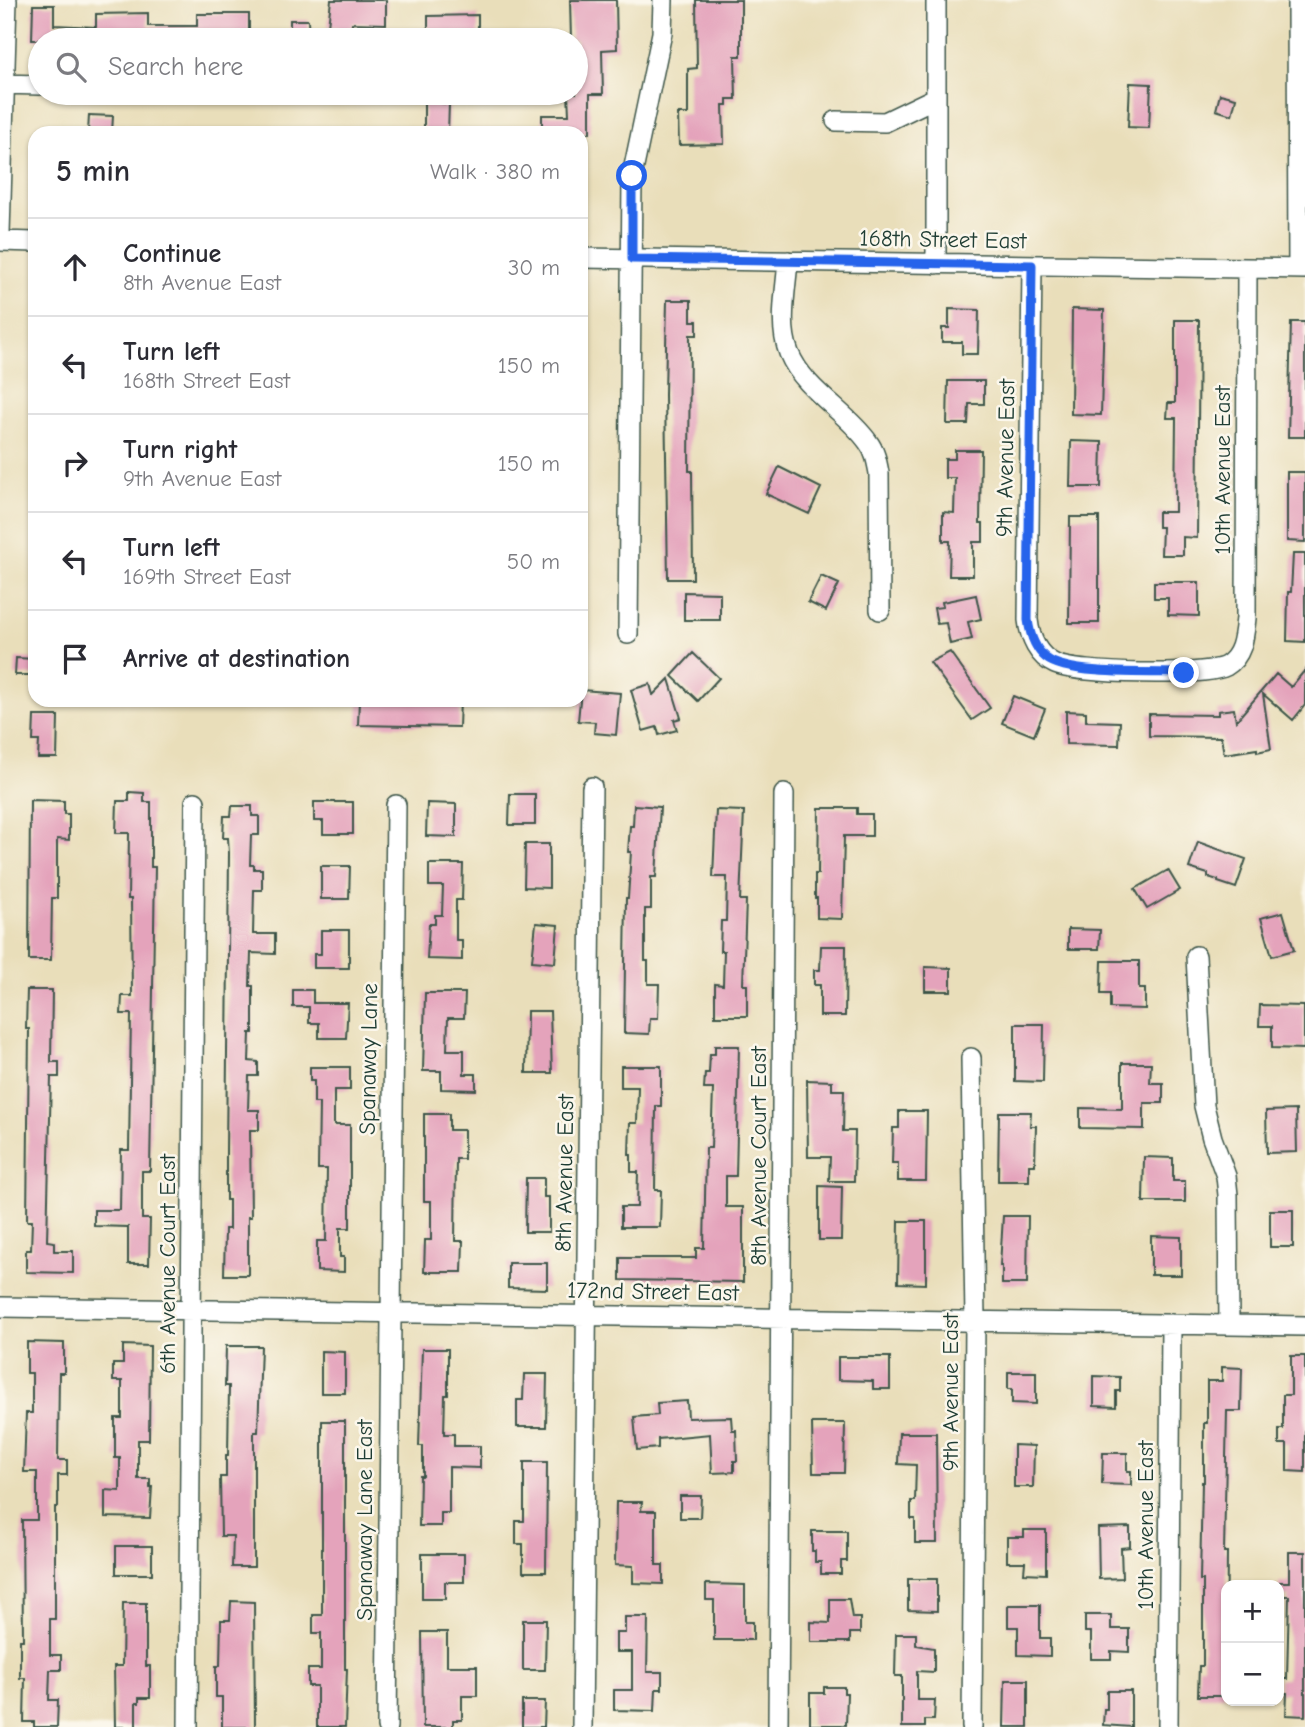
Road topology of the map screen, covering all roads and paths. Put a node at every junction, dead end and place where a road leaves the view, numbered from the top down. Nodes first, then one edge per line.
1 (7, 0) edge
2 (663, 0) edge
3 (936, 0) edge
4 (1297, 0) edge
5 (3, 84) edge
6 (28, 85) edge
7 (935, 98) junction
8 (836, 121) dead end
9 (0, 233) edge
10 (0, 241) edge
11 (28, 242) edge
12 (588, 258) edge
13 (632, 259) junction
14 (788, 261) junction
15 (936, 264) junction
16 (1032, 265) junction
17 (1247, 269) junction
18 (1301, 269) edge
19 (880, 610) dead end
20 (628, 635) dead end
21 (1227, 665) joint
22 (592, 787) dead end
23 (784, 794) dead end
24 (195, 802) dead end
25 (396, 805) dead end
26 (1196, 956) dead end
27 (971, 1058) dead end
28 (0, 1307) edge
29 (192, 1311) junction
30 (390, 1313) junction
31 (587, 1315) junction
32 (782, 1317) junction
33 (975, 1320) junction
34 (1171, 1324) junction
35 (1228, 1324) junction
36 (1305, 1326) edge
37 (188, 1727) edge
38 (387, 1727) edge
39 (582, 1727) edge
40 (778, 1727) edge
41 (972, 1727) edge
42 (1168, 1727) edge

1 - 5 street
2 - 13 street
3 - 7 street
4 - 18 street
5 - 6 street
5 - 9 street
7 - 8 street
7 - 15 street
10 - 11 street
12 - 13 street, 168th Street East
13 - 14 street, 168th Street East
13 - 20 street
14 - 15 street, 168th Street East
14 - 19 street
15 - 16 street, 168th Street East
16 - 17 street, 168th Street East
16 - 21 street, 9th Avenue East
17 - 18 street, 168th Street East
17 - 21 street, 10th Avenue East
22 - 31 street, 8th Avenue East
23 - 32 street, 8th Avenue Court East
24 - 29 street, 6th Avenue Court East
25 - 30 street, Spanaway Lane
26 - 35 street
27 - 33 street, 9th Avenue East
28 - 29 street, 172nd Street East
29 - 30 street, 172nd Street East
29 - 37 street, 6th Avenue Court East
30 - 31 street, 172nd Street East
30 - 38 street, Spanaway Lane East
31 - 32 street, 172nd Street East
31 - 39 street, 8th Avenue East
32 - 33 street, 172nd Street East
32 - 40 street, 8th Avenue Court East
33 - 34 street, 172nd Street East
33 - 41 street, 9th Avenue East
34 - 35 street, 172nd Street East
34 - 42 street, 10th Avenue East
35 - 36 street, 172nd Street East

